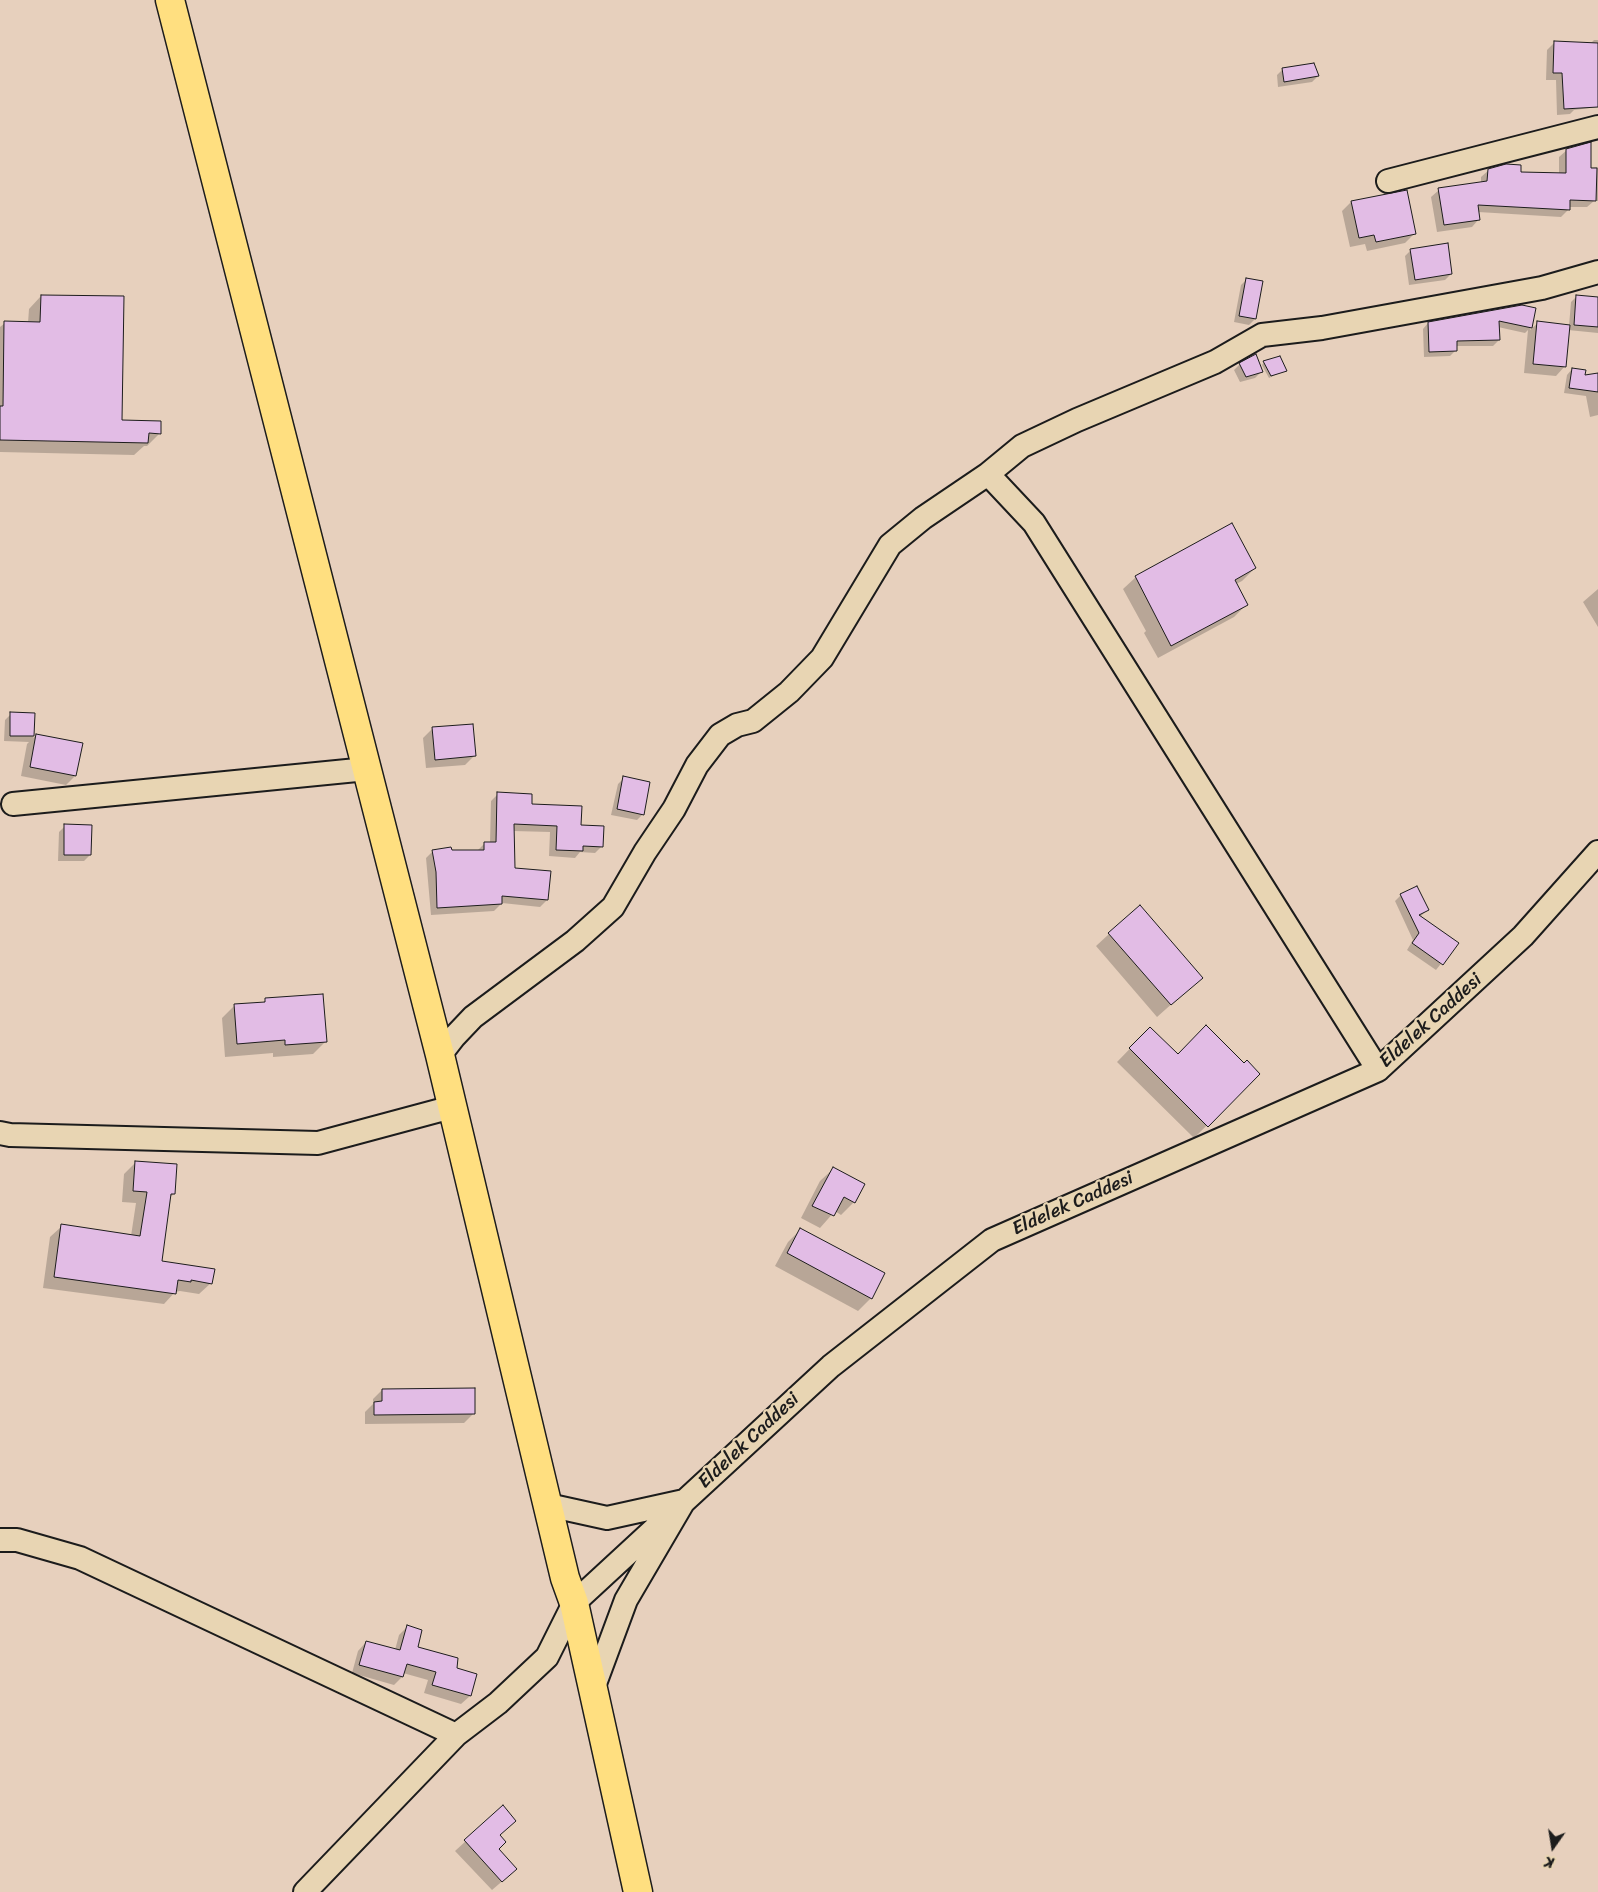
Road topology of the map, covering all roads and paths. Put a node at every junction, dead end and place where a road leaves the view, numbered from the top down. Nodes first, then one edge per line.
1 (170, 0) edge
2 (1598, 127) edge
3 (1388, 181) dead end
4 (1598, 272) edge
5 (988, 474) junction
6 (367, 769) junction
7 (13, 804) dead end
8 (1598, 852) edge
9 (440, 1055) junction
10 (1378, 1070) junction
11 (452, 1107) junction
12 (0, 1133) edge
13 (684, 1501) junction
14 (548, 1505) junction
15 (0, 1540) edge
16 (574, 1603) junction
17 (593, 1690) junction
18 (456, 1735) junction
19 (305, 1892) edge
20 (638, 1892) edge

1 - 6 main road
2 - 3 street
4 - 5 street
5 - 9 street
5 - 10 street
6 - 7 street
6 - 9 main road
8 - 10 street, Eldelek Caddesi
9 - 11 main road
10 - 13 street, Eldelek Caddesi
11 - 12 street
11 - 14 main road
13 - 14 street
13 - 16 street, Eldelek Caddesi
13 - 17 street
14 - 16 main road
15 - 18 street
16 - 17 main road
16 - 18 street
17 - 20 main road
18 - 19 street

